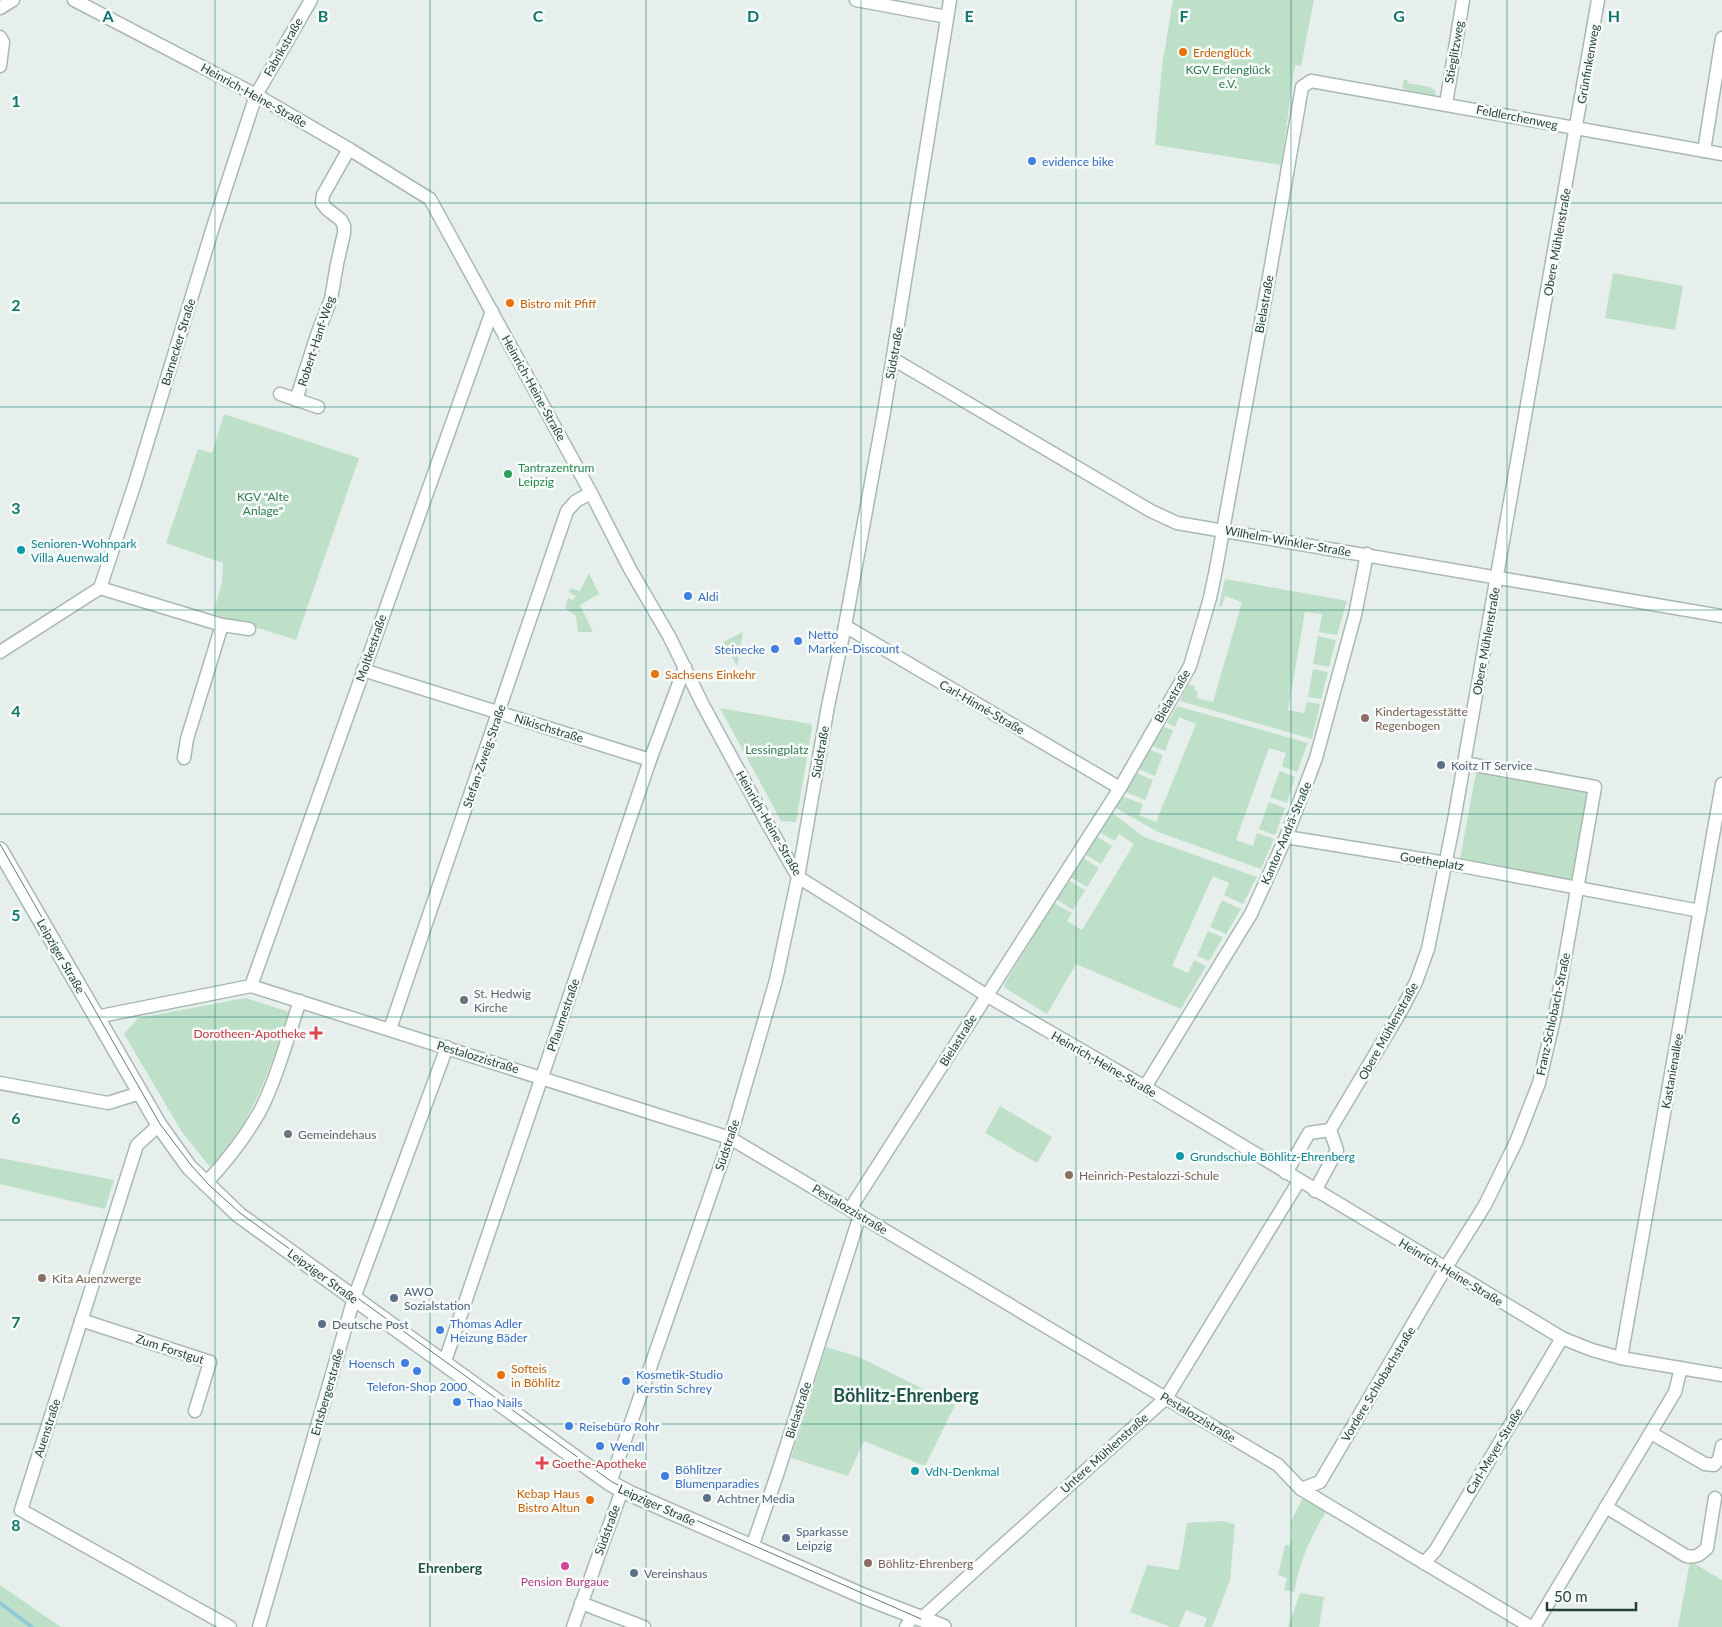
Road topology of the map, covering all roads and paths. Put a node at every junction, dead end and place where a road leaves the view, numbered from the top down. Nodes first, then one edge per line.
1 (13, 0) edge
2 (74, 0) edge
3 (311, 0) edge
4 (856, 0) edge
5 (950, 0) edge
6 (1463, 0) edge
7 (1598, 0) edge
8 (0, 8) edge
9 (947, 17) junction
10 (0, 37) edge
11 (1722, 38) edge
12 (0, 66) edge
13 (1311, 81) joint
14 (256, 95) junction
15 (1446, 104) junction
16 (1577, 129) junction
17 (349, 149) junction
18 (1704, 151) junction
19 (1722, 154) edge
20 (492, 310) junction
21 (893, 359) junction
22 (280, 394) dead end
23 (296, 400) junction
24 (318, 407) dead end
25 (591, 493) junction
26 (1222, 530) junction
27 (1367, 554) junction
28 (1498, 577) junction
29 (100, 588) junction
30 (1722, 616) edge
31 (222, 625) junction
32 (845, 626) junction
33 (249, 629) dead end
34 (0, 652) edge
35 (685, 667) junction
36 (363, 670) junction
37 (499, 713) junction
38 (184, 758) dead end
39 (650, 760) junction
40 (1464, 763) junction
41 (1722, 784) edge
42 (1120, 788) junction
43 (1286, 838) junction
44 (0, 850) edge
45 (1446, 863) junction
46 (798, 877) junction
47 (1577, 887) junction
48 (1700, 911) junction
49 (251, 986) junction
50 (986, 995) junction
51 (300, 1001) junction
52 (96, 1017) junction
53 (390, 1029) junction
54 (447, 1047) junction
55 (542, 1077) junction
56 (0, 1083) edge
57 (1145, 1087) junction
58 (140, 1093) junction
59 (159, 1125) junction
60 (1330, 1130) junction
61 (730, 1138) junction
62 (1286, 1172) junction
63 (1299, 1181) junction
64 (205, 1184) junction
65 (1315, 1191) junction
66 (855, 1212) junction
67 (1445, 1269) junction
68 (354, 1298) junction
69 (81, 1320) junction
70 (1562, 1338) junction
71 (1621, 1358) junction
72 (444, 1364) junction
73 (1681, 1368) junction
74 (1722, 1375) edge
75 (1166, 1398) junction
76 (196, 1412) dead end
77 (1651, 1432) junction
78 (1722, 1446) edge
79 (616, 1486) junction
80 (1301, 1489) junction
81 (1714, 1498) dead end
82 (1606, 1507) junction
83 (752, 1547) junction
84 (1424, 1563) junction
85 (581, 1603) junction
86 (913, 1620) edge
87 (230, 1627) edge
88 (259, 1627) edge
89 (573, 1627) edge
90 (644, 1627) edge
91 (943, 1627) edge
92 (1533, 1627) edge

1 - 8 street
2 - 14 street, Heinrich-Heine-Straße
3 - 14 street, Fabrikstraße
4 - 9 street
5 - 9 street, Südstraße
6 - 15 street, Stieglitzweg
7 - 16 street, Grünfinkenweg
9 - 21 street, Südstraße
10 - 12 street
11 - 18 street
13 - 15 street, Feldlerchenweg
13 - 26 street, Bielastraße
14 - 17 street, Heinrich-Heine-Straße
14 - 29 street, Barnecker Straße
15 - 16 street, Feldlerchenweg
16 - 18 street, Feldlerchenweg
16 - 28 street, Obere Mühlenstraße
17 - 20 street, Heinrich-Heine-Straße
17 - 23 street, Robert-Hanf-Weg
18 - 19 street, Feldlerchenweg
20 - 25 street, Heinrich-Heine-Straße
20 - 36 street, Moltkestraße
21 - 26 street, Wilhelm-Winkler-Straße
21 - 32 street, Südstraße
22 - 23 street, Robert-Hanf-Weg
23 - 24 street, Robert-Hanf-Weg
25 - 35 street, Heinrich-Heine-Straße
25 - 37 street, Stefan-Zweig-Straße
26 - 27 street, Wilhelm-Winkler-Straße
26 - 42 street, Bielastraße
27 - 28 street, Wilhelm-Winkler-Straße
27 - 43 street, Kantor-Andrä-Straße
28 - 30 street, Wilhelm-Winkler-Straße
28 - 40 street, Obere Mühlenstraße
29 - 31 street
29 - 34 street
31 - 33 street
31 - 38 street
32 - 42 street, Carl-Hinné-Straße
32 - 46 street, Südstraße
35 - 39 street, Pflaumestraße
35 - 46 street, Heinrich-Heine-Straße
36 - 37 street, Nikischstraße
36 - 49 street, Moltkestraße
37 - 39 street, Nikischstraße
37 - 53 street, Stefan-Zweig-Straße
39 - 55 street, Pflaumestraße
40 - 45 street, Obere Mühlenstraße
40 - 47 street
41 - 48 street, Kastanienallee
42 - 50 street, Bielastraße
43 - 45 street, Goetheplatz
43 - 57 street, Kantor-Andrä-Straße
44 - 52 street, Leipziger Straße
45 - 47 street, Goetheplatz
45 - 60 street, Obere Mühlenstraße
46 - 50 street, Heinrich-Heine-Straße
46 - 61 street, Südstraße
47 - 48 street, Goetheplatz
47 - 67 street, Franz-Schlobach-Straße
48 - 71 street, Kastanienallee
49 - 51 street, Pestalozzistraße
49 - 52 street, Pestalozzistraße
50 - 57 street, Heinrich-Heine-Straße
50 - 66 street, Bielastraße
51 - 53 street, Pestalozzistraße
51 - 64 street
52 - 58 street, Leipziger Straße
53 - 54 street, Pestalozzistraße
54 - 55 street, Pestalozzistraße
54 - 68 street, Entsbergerstraße
55 - 61 street, Pestalozzistraße
55 - 72 street, Pflaumestraße
56 - 58 street
57 - 62 street, Heinrich-Heine-Straße
58 - 59 street, Leipziger Straße
59 - 64 street, Leipziger Straße
59 - 69 street, Auenstraße
60 - 62 street
60 - 65 street
61 - 66 street, Pestalozzistraße
61 - 79 street, Südstraße
62 - 63 street, Heinrich-Heine-Straße
63 - 65 street, Heinrich-Heine-Straße
63 - 75 street, Untere Mühlenstraße
64 - 68 street, Leipziger Straße
65 - 67 street, Heinrich-Heine-Straße
66 - 75 street, Pestalozzistraße
66 - 83 street, Bielastraße
67 - 70 street, Heinrich-Heine-Straße
67 - 80 street, Vordere Schlobachstraße
68 - 72 street, Leipziger Straße
68 - 88 street, Entsbergerstraße
69 - 76 street, Zum Forstgut
69 - 87 street, Auenstraße
70 - 71 street, Heinrich-Heine-Straße
70 - 84 street, Carl-Meyer-Straße
71 - 73 street, Heinrich-Heine-Straße
72 - 79 street, Leipziger Straße
73 - 74 street, Heinrich-Heine-Straße
73 - 77 street
75 - 80 street, Pestalozzistraße
75 - 86 street, Untere Mühlenstraße
77 - 78 street
77 - 82 street
79 - 83 street, Leipziger Straße
79 - 85 street, Südstraße
80 - 84 street, Pestalozzistraße
81 - 82 street
82 - 92 street
83 - 86 street, Leipziger Straße
84 - 92 street, Pestalozzistraße
85 - 89 street, Südstraße
85 - 90 street
86 - 91 street, Leipziger Straße

